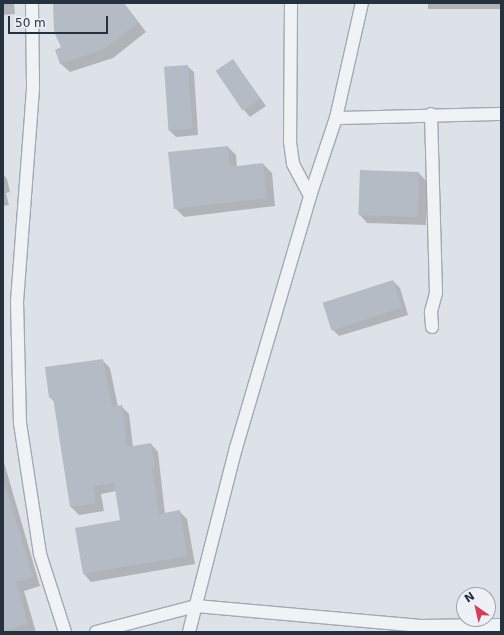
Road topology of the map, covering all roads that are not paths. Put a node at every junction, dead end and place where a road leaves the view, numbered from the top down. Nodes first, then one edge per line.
1 (32, 3) edge
2 (291, 3) edge
3 (362, 3) edge
4 (431, 114) junction
5 (501, 114) edge
6 (336, 118) junction
7 (310, 196) junction
8 (432, 327) dead end
9 (196, 606) junction
10 (501, 624) edge
11 (66, 632) edge
12 (96, 632) edge
13 (189, 632) edge

1 - 11 street
2 - 7 street
3 - 6 street
4 - 5 street
4 - 6 street
4 - 8 street
6 - 7 street
7 - 9 street
9 - 10 street
9 - 12 street
9 - 13 street

